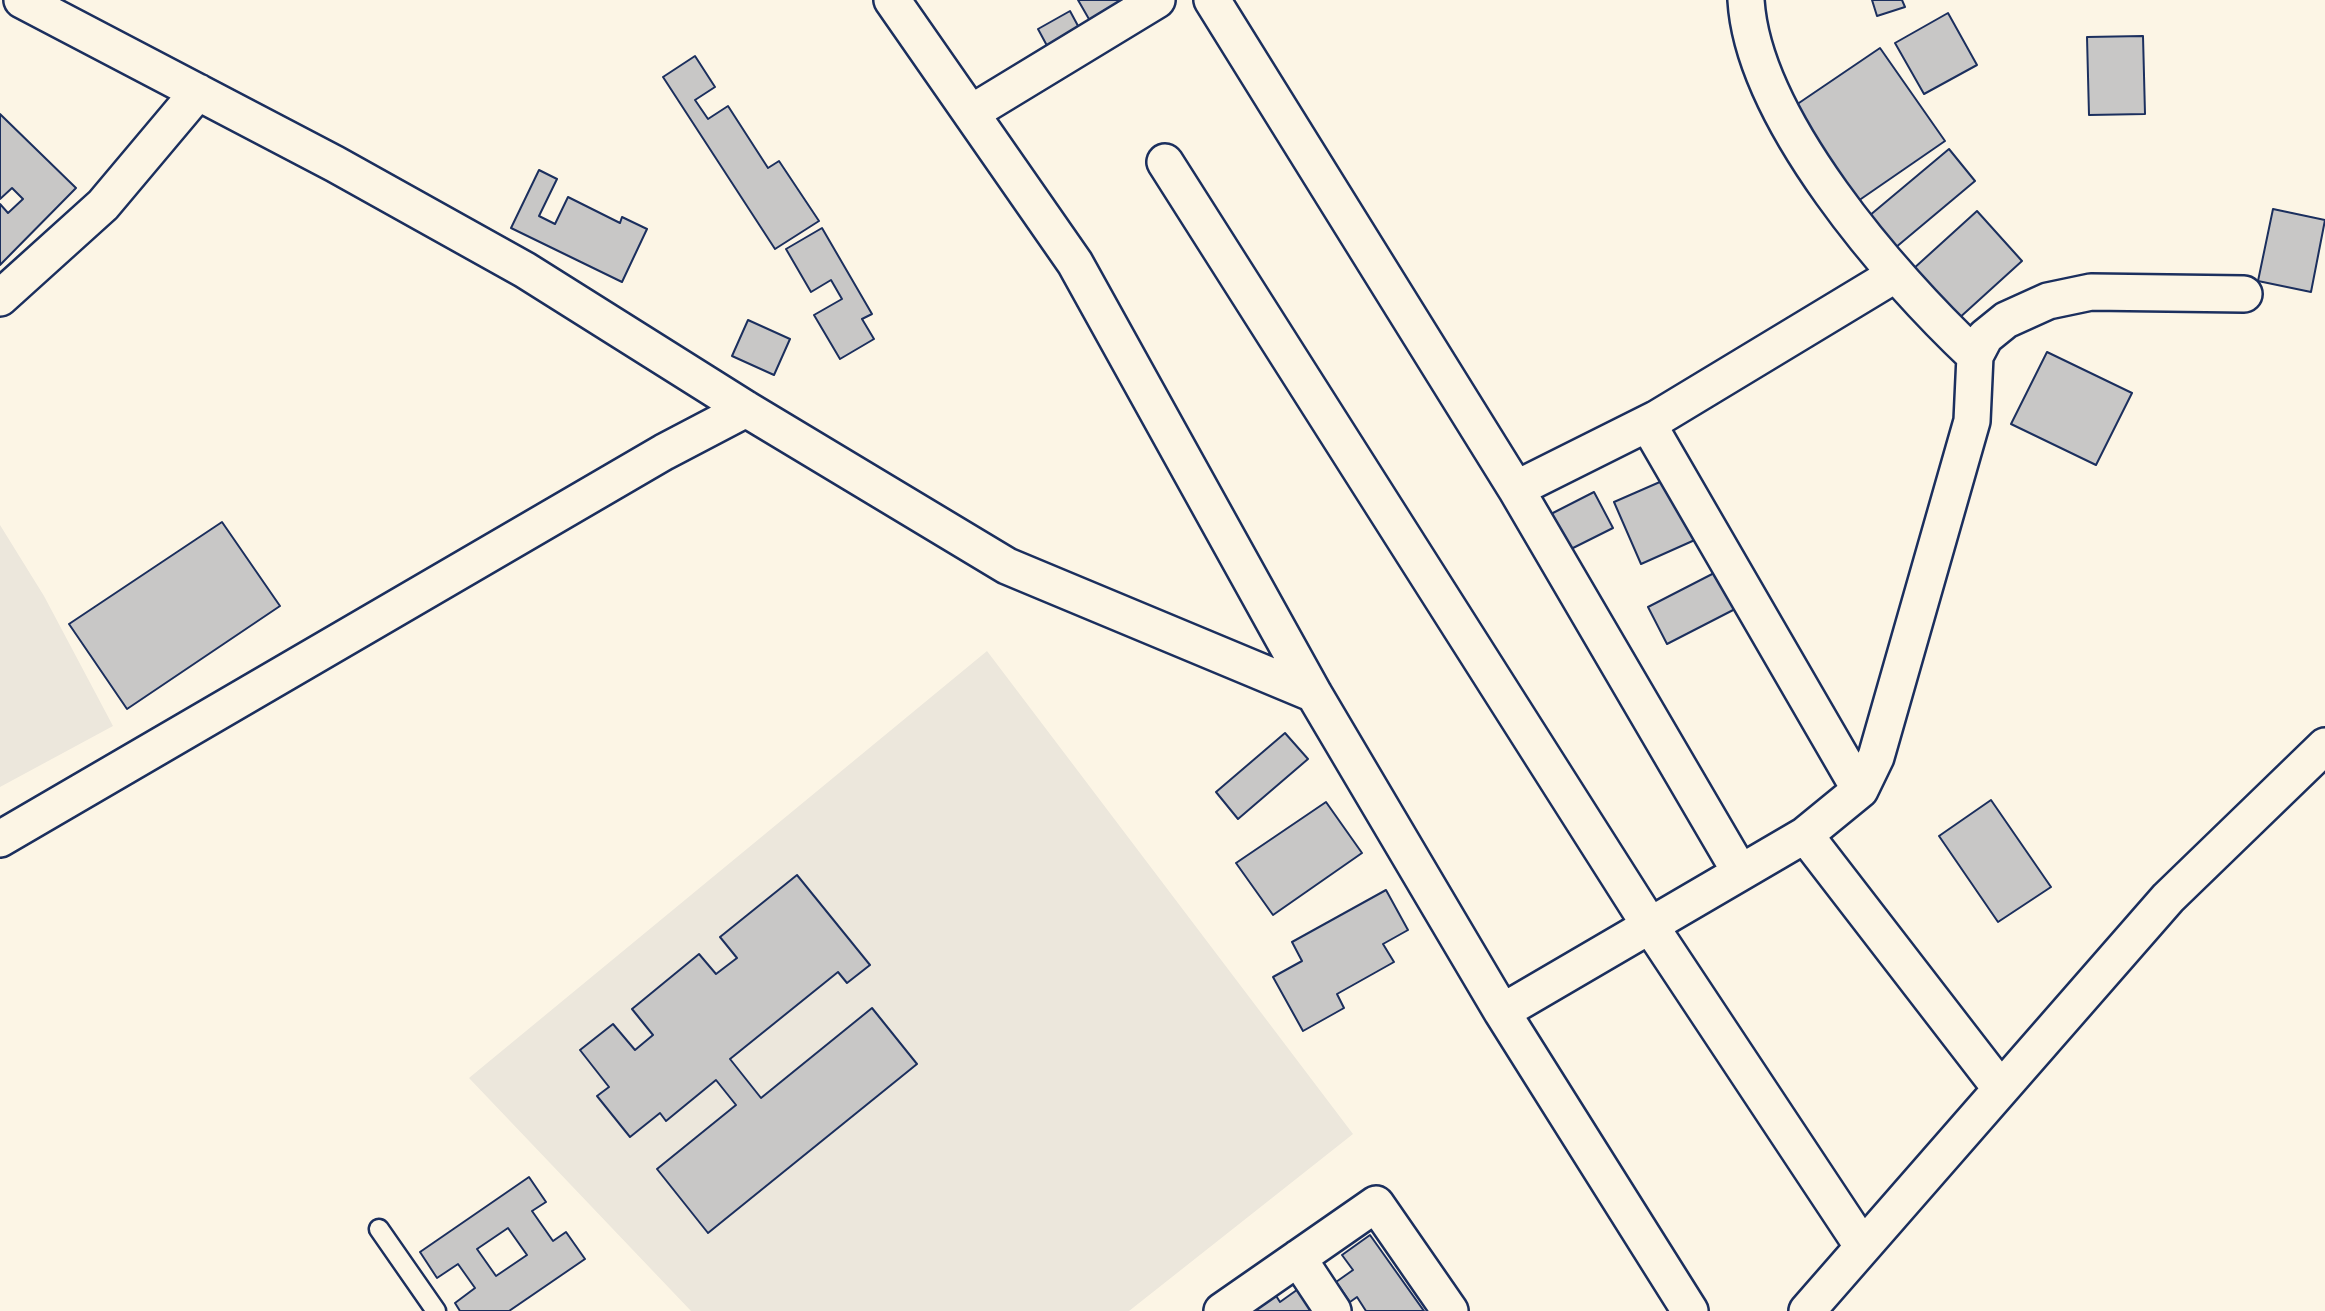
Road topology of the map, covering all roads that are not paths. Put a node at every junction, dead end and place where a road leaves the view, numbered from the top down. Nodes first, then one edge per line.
1 (22, 0) edge
2 (892, 0) edge
3 (1157, 0) edge
4 (1212, 0) edge
5 (1746, 0) edge
6 (198, 92) junction
7 (971, 113) junction
8 (1165, 162) dead end
9 (1896, 274) junction
10 (2244, 294) dead end
11 (0, 298) edge
12 (1975, 356) junction
13 (746, 409) junction
14 (1648, 424) junction
15 (1516, 489) junction
16 (1314, 694) junction
17 (2325, 746) edge
18 (1860, 790) junction
19 (1805, 835) junction
20 (0, 839) edge
21 (1741, 872) junction
22 (1649, 924) junction
23 (1502, 1012) junction
24 (2001, 1089) junction
25 (379, 1229) dead end
26 (1863, 1247) junction
27 (1298, 1258) junction
28 (436, 1311) edge
29 (1222, 1311) edge
30 (1333, 1311) edge
31 (1450, 1311) edge
32 (1690, 1311) edge
33 (1807, 1311) edge

1 - 6 street
2 - 7 street
3 - 7 street
4 - 15 street
5 - 9 street
6 - 11 street
6 - 13 street
7 - 16 street
8 - 22 street
9 - 12 street
9 - 14 street
10 - 12 street
12 - 18 street
13 - 16 street
13 - 20 street
14 - 15 street
14 - 18 street
15 - 21 street
16 - 23 street
17 - 24 street
18 - 19 street
19 - 21 street
19 - 24 street
21 - 22 street
22 - 23 street
22 - 26 street
23 - 32 street
24 - 26 street
25 - 28 lane
26 - 33 street
27 - 29 street
27 - 30 street
27 - 31 street

